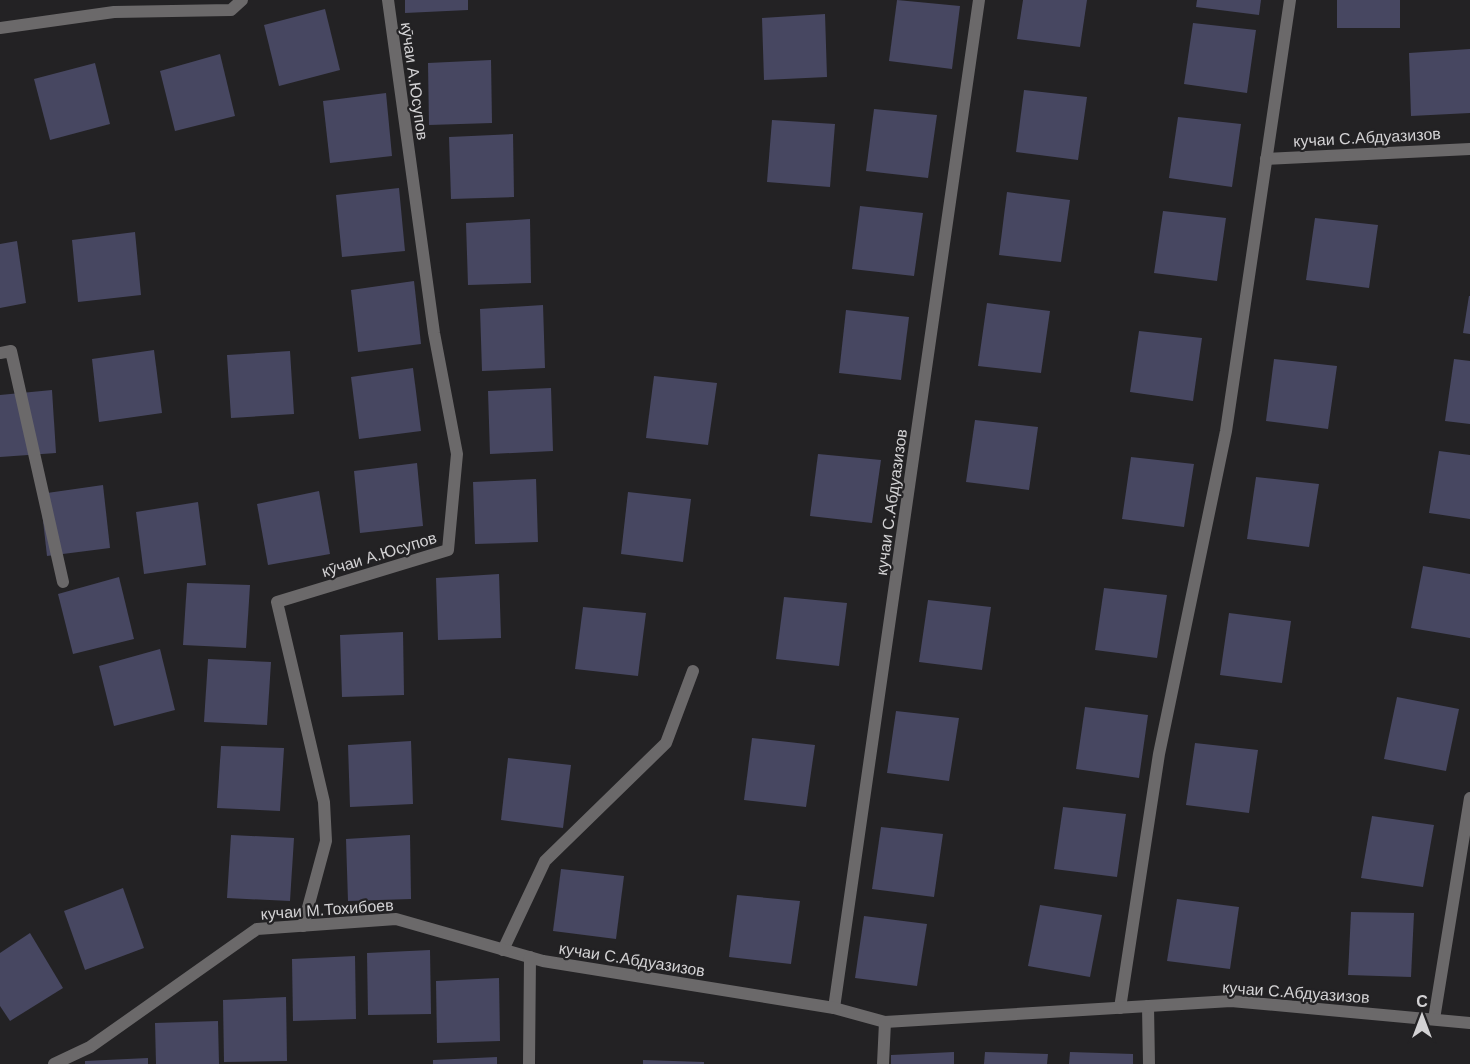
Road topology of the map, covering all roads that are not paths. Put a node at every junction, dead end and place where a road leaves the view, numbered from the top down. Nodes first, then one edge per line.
1 (242, 0) edge
2 (388, 0) edge
3 (979, 0) edge
4 (1290, 0) edge
5 (0, 28) edge
6 (1470, 149) edge
7 (1266, 159) junction
8 (0, 353) edge
9 (63, 582) dead end
10 (693, 671) dead end
11 (1470, 798) edge
12 (303, 926) junction
13 (503, 950) junction
14 (530, 957) junction
15 (1148, 1006) junction
16 (834, 1008) junction
17 (1120, 1008) junction
18 (1434, 1019) junction
19 (885, 1022) junction
20 (1470, 1023) edge
21 (54, 1064) edge
22 (529, 1064) edge
23 (883, 1064) edge
24 (1149, 1064) edge

1 - 5 street
2 - 12 street, кӯчаи А.Юсупов
3 - 16 street, кучаи С.Абдуазизов
4 - 7 street, кучаи С.Абдуазизов
6 - 7 street, кучаи С.Абдуазизов
7 - 17 street, кучаи С.Абдуазизов
8 - 9 street
10 - 13 street
11 - 18 street
12 - 13 street, кучаи М.Тохибоев
12 - 21 street, кучаи М.Тохибоев
13 - 14 street, кучаи М.Тохибоев
14 - 16 street, кучаи С.Абдуазизов
14 - 22 street
15 - 17 street, кучаи С.Абдуазизов
15 - 18 street, кучаи С.Абдуазизов
15 - 24 street
16 - 19 street, кучаи С.Абдуазизов
17 - 19 street, кучаи С.Абдуазизов
18 - 20 street, кучаи С.Абдуазизов
19 - 23 street

